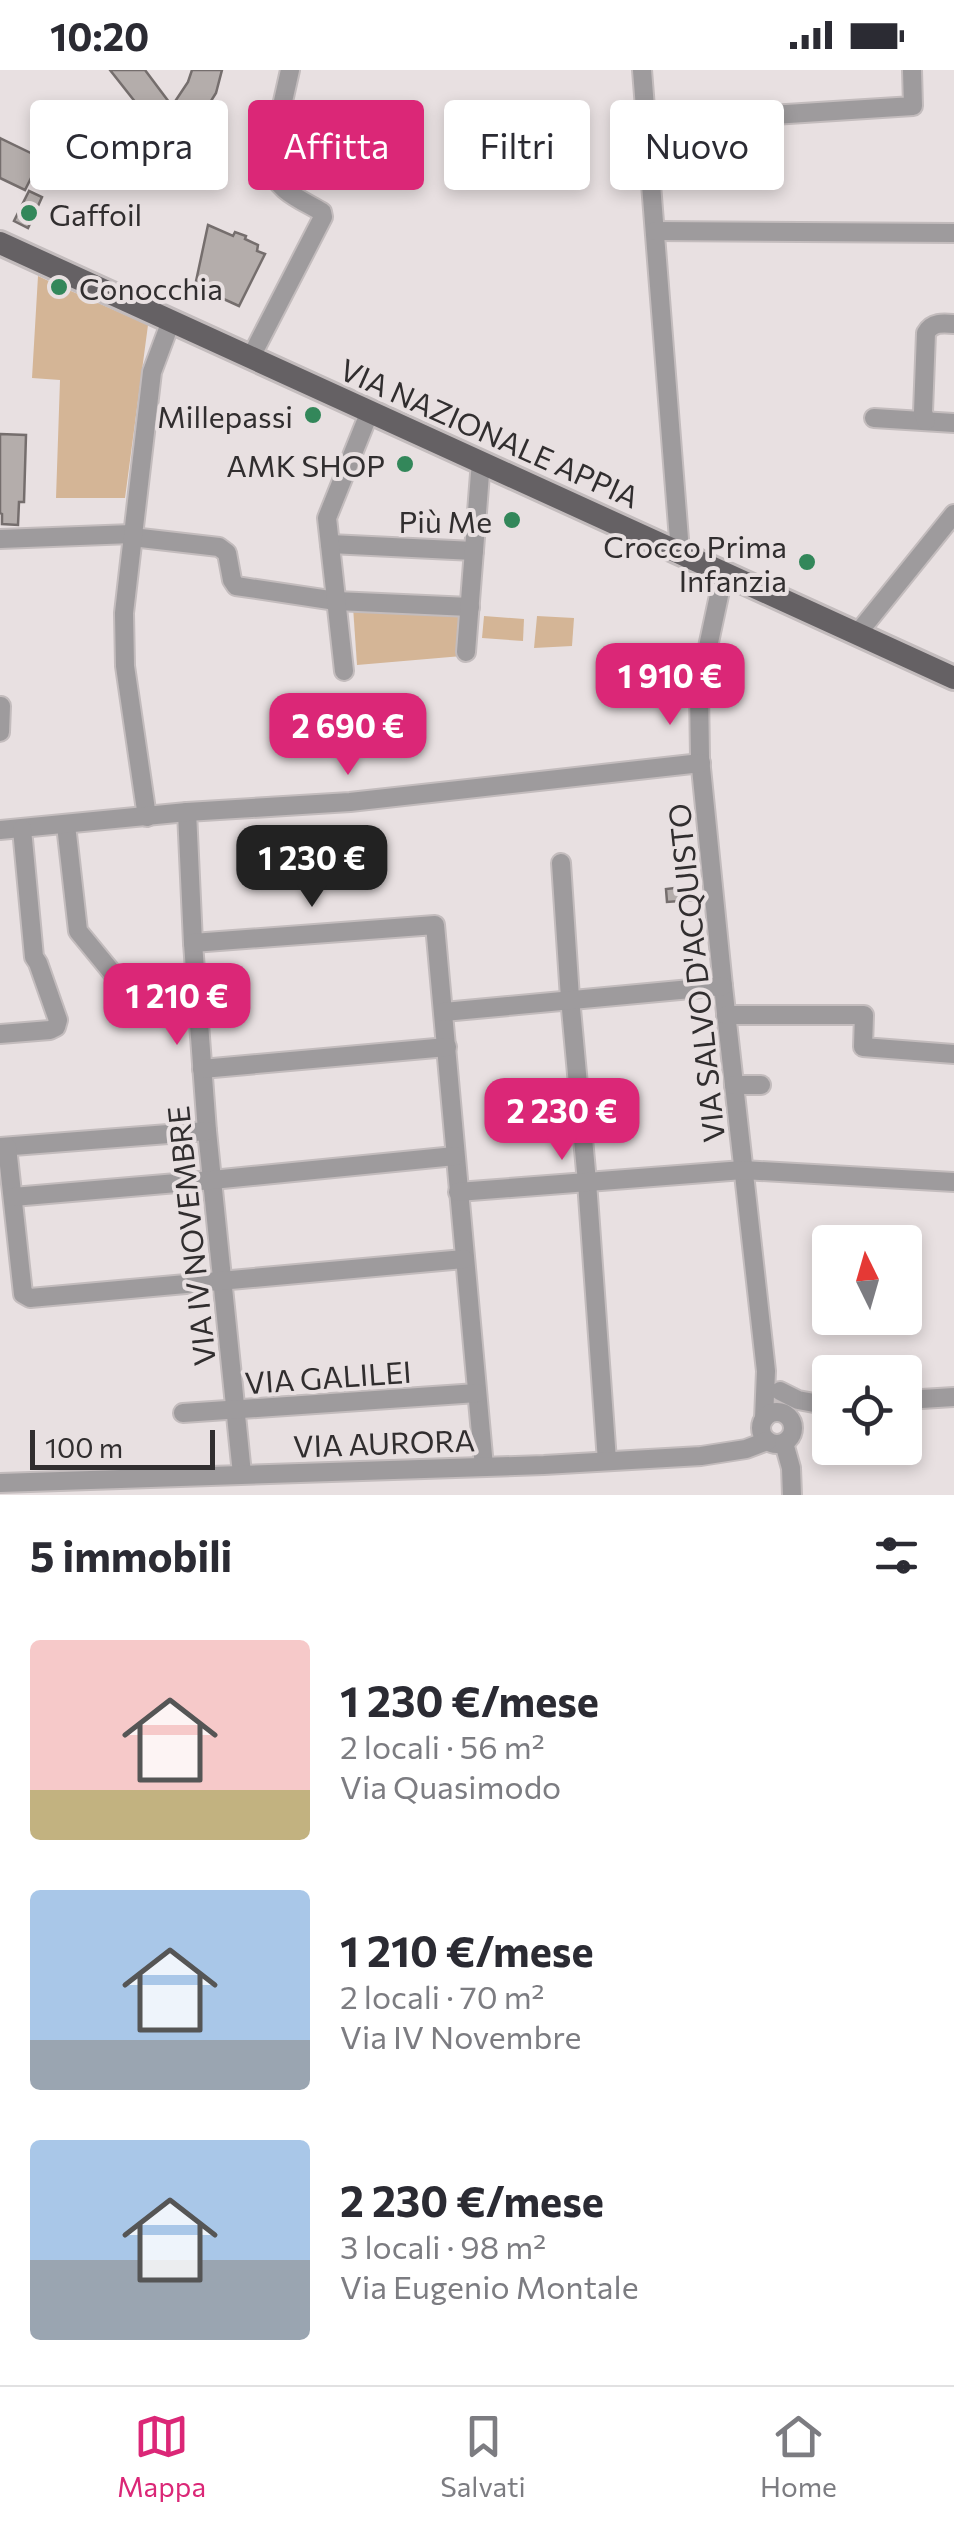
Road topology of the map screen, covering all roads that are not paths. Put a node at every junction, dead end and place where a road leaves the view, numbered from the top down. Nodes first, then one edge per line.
1 (290, 70) edge
2 (642, 70) edge
3 (912, 70) edge
4 (644, 100) edge
5 (784, 114) edge
6 (652, 190) edge
7 (655, 231) junction
8 (954, 234) edge
9 (0, 243) edge
10 (171, 321) junction
11 (954, 324) edge
12 (250, 357) junction
13 (370, 411) junction
14 (874, 418) dead end
15 (926, 421) junction
16 (954, 423) edge
17 (481, 461) junction
18 (954, 514) edge
19 (132, 536) junction
20 (0, 539) edge
21 (330, 544) junction
22 (474, 551) junction
23 (680, 552) junction
24 (724, 572) junction
25 (336, 602) junction
26 (470, 607) junction
27 (858, 632) junction
28 (466, 652) dead end
29 (344, 671) dead end
30 (954, 678) edge
31 (1, 706) edge
32 (699, 706) junction
33 (0, 732) edge
34 (701, 764) junction
35 (663, 768) junction
36 (703, 794) junction
37 (187, 812) junction
38 (147, 817) junction
39 (66, 825) junction
40 (22, 829) junction
41 (0, 830) edge
42 (561, 863) dead end
43 (193, 943) junction
44 (119, 981) dead end
45 (723, 986) junction
46 (570, 998) junction
47 (444, 1012) junction
48 (726, 1015) junction
49 (0, 1034) edge
50 (447, 1047) junction
51 (954, 1054) edge
52 (202, 1068) junction
53 (734, 1085) junction
54 (761, 1086) dead end
55 (206, 1131) junction
56 (4, 1147) edge
57 (455, 1156) junction
58 (743, 1170) junction
59 (212, 1180) junction
60 (587, 1182) junction
61 (954, 1182) edge
62 (458, 1192) junction
63 (13, 1197) junction
64 (464, 1260) junction
65 (222, 1279) junction
66 (766, 1371) junction
67 (780, 1391) junction
68 (477, 1393) junction
69 (954, 1397) edge
70 (922, 1399) edge
71 (798, 1400) junction
72 (812, 1403) edge
73 (235, 1410) junction
74 (812, 1411) edge
75 (183, 1414) dead end
76 (779, 1417) junction
77 (776, 1442) junction
78 (607, 1461) junction
79 (484, 1467) junction
80 (242, 1474) junction
81 (0, 1483) edge
82 (792, 1495) edge

1 - 12 street
2 - 4 street
3 - 5 street
6 - 7 street
7 - 8 street
7 - 23 street
9 - 10 main road, VIA NAZIONALE APPIA
10 - 12 main road, VIA NAZIONALE APPIA
10 - 19 street
11 - 15 street
12 - 13 main road, VIA NAZIONALE APPIA
13 - 17 main road, VIA NAZIONALE APPIA
13 - 21 street
14 - 15 street
15 - 16 street
17 - 22 street
17 - 23 main road, VIA NAZIONALE APPIA
18 - 27 street
19 - 20 street
19 - 25 street
19 - 38 street
21 - 22 street
21 - 25 street
22 - 26 street
23 - 24 main road, VIA NAZIONALE APPIA
24 - 27 main road, VIA NAZIONALE APPIA
24 - 32 street, VIA SALVO D'ACQUISTO
25 - 26 street
25 - 29 street
26 - 28 street
27 - 30 main road, VIA NAZIONALE APPIA
31 - 33 street
32 - 34 street, VIA SALVO D'ACQUISTO
32 - 35 street
34 - 35 street
34 - 36 street, VIA SALVO D'ACQUISTO
35 - 36 street
35 - 37 street
36 - 45 street, VIA SALVO D'ACQUISTO
37 - 38 street
37 - 43 street, VIA IV NOVEMBRE
38 - 39 street
39 - 40 street
39 - 44 street
40 - 41 street
40 - 49 street
42 - 46 street
43 - 47 street
43 - 52 street, VIA IV NOVEMBRE
45 - 46 street
45 - 48 street, VIA SALVO D'ACQUISTO
46 - 47 street
46 - 60 street
47 - 50 street
48 - 51 street
48 - 53 street, VIA SALVO D'ACQUISTO
50 - 52 street
50 - 57 street
52 - 55 street, VIA IV NOVEMBRE
53 - 54 street
53 - 58 street, VIA SALVO D'ACQUISTO
55 - 56 street
55 - 59 street, VIA IV NOVEMBRE
56 - 63 street
57 - 59 street
57 - 62 street
58 - 60 street
58 - 61 street
58 - 66 street, VIA SALVO D'ACQUISTO
59 - 63 street
59 - 65 street, VIA IV NOVEMBRE
60 - 62 street
60 - 78 street
62 - 64 street
63 - 65 street
64 - 65 street
64 - 68 street
65 - 73 street, VIA IV NOVEMBRE
66 - 67 street, VIA SALVO D'ACQUISTO
66 - 76 street, VIA SALVO D'ACQUISTO
67 - 71 street
67 - 76 street, VIA SALVO D'ACQUISTO
68 - 73 street, VIA GALILEI
68 - 79 street
69 - 70 street
71 - 72 street
71 - 76 street
73 - 75 street, VIA GALILEI
73 - 80 street, VIA IV NOVEMBRE
74 - 76 street
76 - 77 street, VIA SALVO D'ACQUISTO
76 - 77 street, VIA SALVO D'ACQUISTO
77 - 78 street, VIA AURORA
77 - 82 street, VIA SALVO D'ACQUISTO
78 - 79 street, VIA AURORA
79 - 80 street, VIA AURORA
80 - 81 street, VIA AURORA

